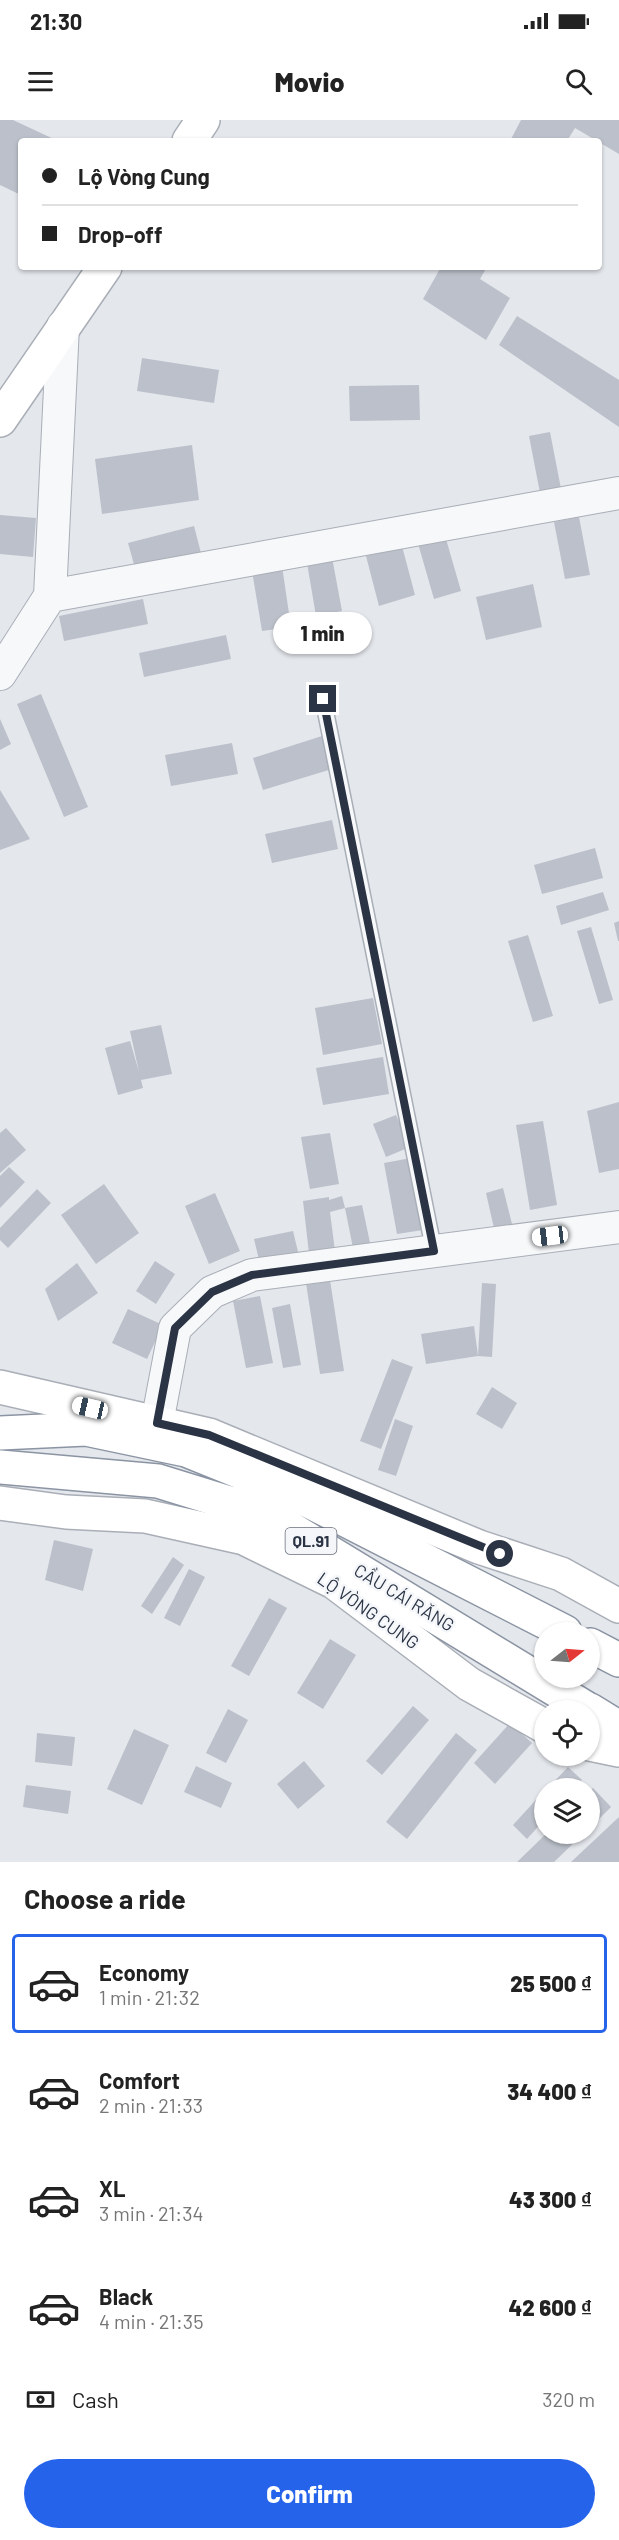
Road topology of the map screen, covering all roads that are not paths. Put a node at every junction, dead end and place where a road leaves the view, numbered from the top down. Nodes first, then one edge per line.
1 (203, 120) edge
2 (191, 138) edge
3 (103, 270) edge
4 (63, 326) junction
5 (0, 420) edge
6 (619, 493) edge
7 (50, 596) junction
8 (0, 674) edge
9 (323, 699) dead end
10 (619, 1227) edge
11 (434, 1251) junction
12 (0, 1387) edge
13 (157, 1423) junction
14 (0, 1433) edge
15 (0, 1467) edge
16 (0, 1503) edge
17 (619, 1606) edge
18 (545, 1622) edge
19 (600, 1650) edge
20 (619, 1660) edge
21 (534, 1720) edge
22 (602, 1727) edge

1 - 2 main road
3 - 4 main road
4 - 5 main road
4 - 7 street
6 - 7 street
7 - 8 street
9 - 11 lane
10 - 11 street
11 - 13 street
12 - 13 main road
13 - 17 main road
14 - 18 main road, QL.91
15 - 22 main road, CẦU CÁI RĂNG / QL.91
16 - 21 main road, LỘ VÒNG CUNG
19 - 20 main road

